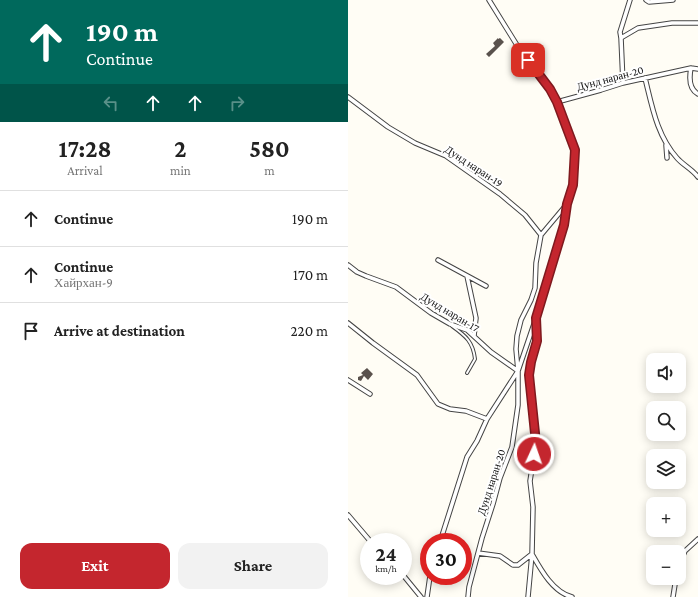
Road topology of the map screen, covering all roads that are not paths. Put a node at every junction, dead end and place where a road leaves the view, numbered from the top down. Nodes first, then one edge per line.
1 (489, 0) edge
2 (630, 0) edge
3 (646, 0) edge
4 (673, 0) edge
5 (698, 23) edge
6 (621, 38) junction
7 (690, 68) junction
8 (698, 69) edge
9 (645, 78) junction
10 (623, 83) junction
11 (698, 94) edge
12 (348, 96) edge
13 (557, 102) junction
14 (666, 144) junction
15 (667, 158) dead end
16 (698, 177) edge
17 (567, 204) junction
18 (541, 235) junction
19 (438, 260) dead end
20 (348, 265) edge
21 (467, 276) junction
22 (486, 286) dead end
23 (536, 318) junction
24 (348, 323) edge
25 (450, 324) junction
26 (474, 336) junction
27 (518, 371) junction
28 (466, 373) dead end
29 (348, 380) edge
30 (370, 394) dead end
31 (486, 419) junction
32 (348, 516) edge
33 (363, 533) edge
34 (443, 533) edge
35 (698, 539) edge
36 (686, 551) edge
37 (478, 553) junction
38 (532, 554) junction
39 (411, 585) edge
40 (429, 585) edge
41 (675, 585) edge
42 (421, 597) edge
43 (427, 597) edge
44 (468, 597) edge
45 (528, 597) edge
46 (572, 597) edge
47 (674, 597) edge

1 - 13 street, Дунд наран-20
2 - 6 street
3 - 4 street
5 - 6 street
6 - 10 street
7 - 8 street, Дунд наран-20
7 - 9 street, Дунд наран-20
7 - 11 street
9 - 10 street, Дунд наран-20
9 - 14 street
10 - 13 street, Дунд наран-20
12 - 18 street, Дунд наран-19
13 - 17 street, Дунд наран-20
14 - 15 street
14 - 16 street
17 - 18 street, Дунд наран-20
17 - 23 street
18 - 27 street, Дунд наран-20
19 - 21 street
20 - 25 street, Дунд наран-17
21 - 22 street
21 - 26 street
23 - 27 street
23 - 38 street
24 - 31 street
25 - 26 street, Дунд наран-17
25 - 28 lane
26 - 27 street, Дунд наран-17
27 - 31 street
27 - 37 street, Дунд наран-20
29 - 30 street
31 - 34 street
32 - 33 street
35 - 36 street
37 - 38 street
37 - 44 street, Дунд наран-20
38 - 45 street
38 - 46 street
39 - 42 street
40 - 43 street
41 - 47 street

